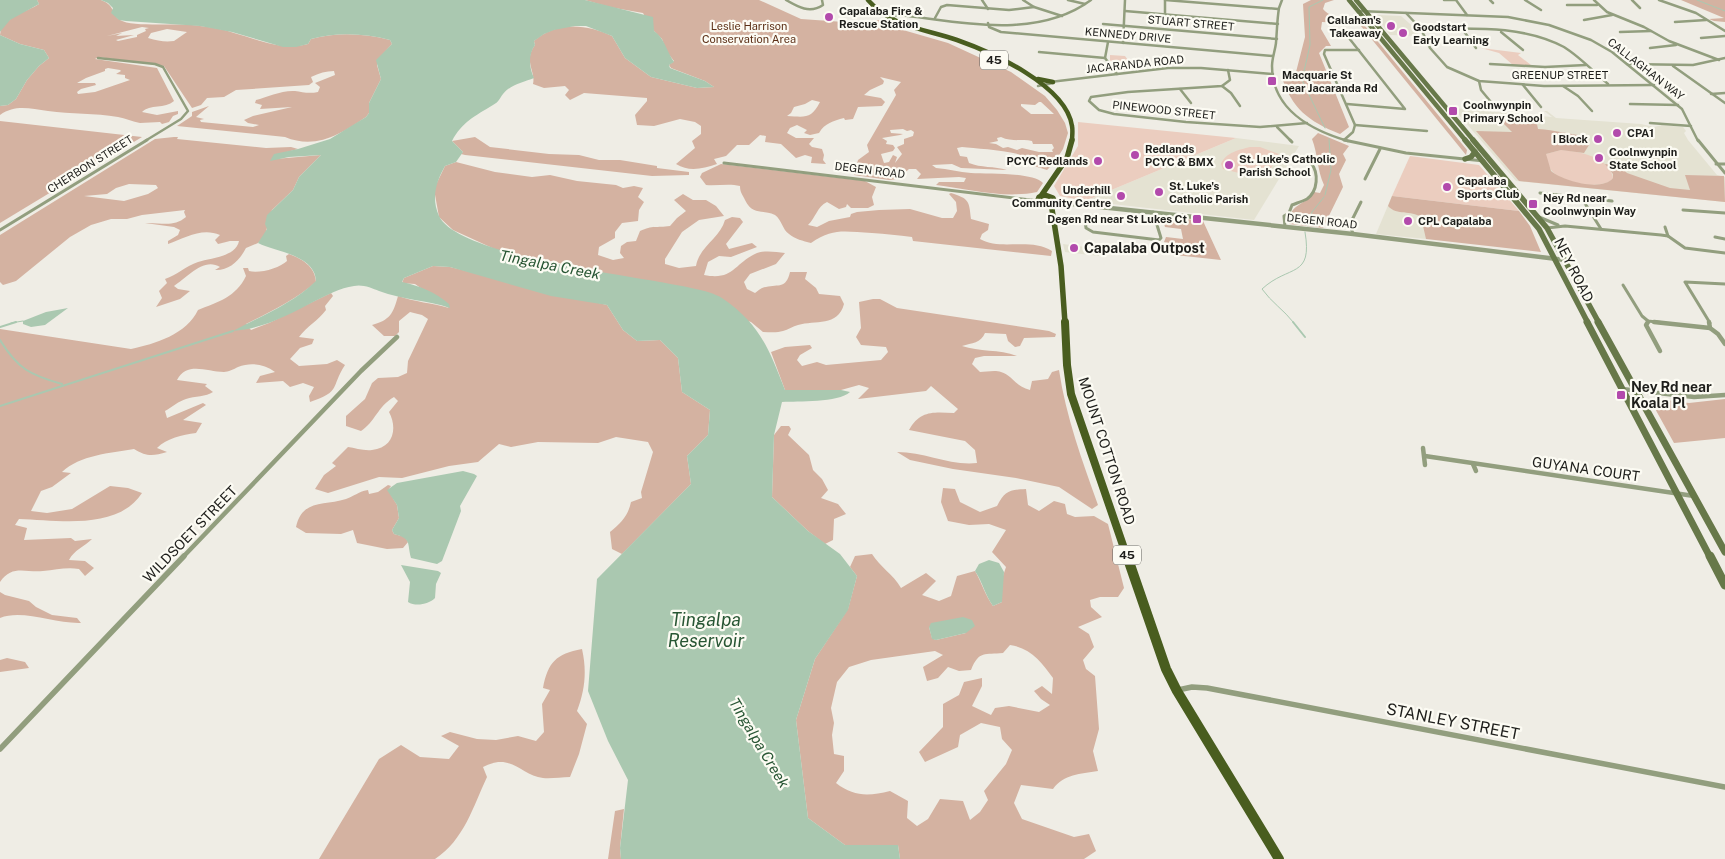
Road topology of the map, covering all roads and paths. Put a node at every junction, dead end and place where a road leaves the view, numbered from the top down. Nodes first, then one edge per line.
1 (786, 0) edge
2 (822, 0) edge
3 (868, 0) edge
4 (982, 0) edge
5 (1023, 0) edge
6 (1068, 0) edge
7 (1091, 0) edge
8 (1125, 0) edge
9 (1165, 0) edge
10 (1282, 0) edge
11 (1349, 0) edge
12 (1356, 0) edge
13 (1444, 0) edge
14 (1456, 0) edge
15 (1490, 0) edge
16 (1525, 0) edge
17 (1594, 0) edge
18 (1632, 0) edge
19 (1659, 0) edge
20 (1493, 3) dead end
21 (1085, 4) junction
22 (1567, 5) dead end
23 (1597, 5) junction
24 (1034, 7) junction
25 (1640, 8) dead end
26 (988, 9) junction
27 (1278, 9) junction
28 (1541, 10) dead end
29 (1125, 11) junction
30 (1359, 12) junction
31 (1366, 12) junction
32 (1406, 13) junction
33 (1165, 14) junction
34 (1613, 14) junction
35 (1467, 15) junction
36 (1064, 16) junction
37 (887, 17) junction
38 (935, 18) junction
39 (1584, 20) dead end
40 (1708, 20) junction
41 (988, 22) junction
42 (1675, 22) dead end
43 (1103, 24) dead end
44 (1278, 24) junction
45 (1124, 26) junction
46 (1421, 29) junction
47 (1462, 30) junction
48 (1500, 31) junction
49 (1652, 31) junction
50 (1725, 31) edge
51 (1620, 32) dead end
52 (1345, 33) dead end
53 (1725, 36) edge
54 (948, 38) junction
55 (1701, 38) dead end
56 (1277, 39) junction
57 (1108, 42) junction
58 (1124, 43) junction
59 (1677, 44) junction
60 (1476, 48) dead end
61 (1650, 48) dead end
62 (1359, 50) junction
63 (1523, 50) dead end
64 (1039, 52) dead end
65 (1059, 54) junction
66 (1273, 56) junction
67 (98, 58) dead end
68 (1104, 58) junction
69 (1725, 58) edge
70 (1058, 60) dead end
71 (1719, 60) junction
72 (1490, 64) dead end
73 (1628, 64) junction
74 (1586, 65) junction
75 (1672, 65) junction
76 (1228, 70) junction
77 (1117, 74) junction
78 (1273, 74) junction
79 (1034, 78) junction
80 (1479, 81) junction
81 (1053, 82) junction
82 (1608, 84) junction
83 (1039, 85) junction
84 (1523, 85) junction
85 (1654, 85) junction
86 (1222, 86) junction
87 (1563, 86) junction
88 (1180, 89) junction
89 (1048, 90) junction
90 (1725, 93) edge
91 (1711, 94) junction
92 (1191, 102) dead end
93 (1491, 102) dead end
94 (1725, 103) edge
95 (1346, 104) junction
96 (1630, 104) dead end
97 (1678, 105) junction
98 (1240, 106) dead end
99 (1541, 107) dead end
100 (1592, 112) dead end
101 (1307, 123) junction
102 (1650, 123) dead end
103 (1355, 125) junction
104 (1691, 126) junction
105 (1277, 127) junction
106 (1072, 130) junction
107 (1427, 131) dead end
108 (1344, 140) junction
109 (1292, 142) dead end
110 (1380, 149) junction
111 (1476, 152) junction
112 (1465, 159) junction
113 (1483, 161) junction
114 (1492, 161) junction
115 (724, 163) dead end
116 (1311, 163) dead end
117 (1716, 164) junction
118 (1725, 164) edge
119 (1725, 173) edge
120 (1365, 179) dead end
121 (1048, 186) junction
122 (1540, 193) dead end
123 (1581, 198) junction
124 (1040, 199) junction
125 (1052, 200) junction
126 (1612, 201) dead end
127 (1361, 202) dead end
128 (1683, 210) dead end
129 (1153, 212) junction
130 (1725, 213) edge
131 (1539, 217) junction
132 (1085, 221) dead end
133 (1052, 224) junction
134 (1285, 226) junction
135 (1565, 226) junction
136 (1547, 228) junction
137 (1664, 228) dead end
138 (1601, 229) junction
139 (0, 230) edge
140 (1353, 234) junction
141 (1668, 236) junction
142 (1715, 238) dead end
143 (1725, 239) edge
144 (1725, 253) edge
145 (1554, 258) junction
146 (1565, 260) junction
147 (1725, 284) edge
148 (1623, 285) dead end
149 (1648, 321) junction
150 (1710, 328) junction
151 (397, 337) dead end
152 (1725, 344) edge
153 (1660, 351) dead end
154 (1622, 389) junction
155 (1636, 391) junction
156 (1725, 395) edge
157 (1423, 448) dead end
158 (1425, 456) junction
159 (1425, 464) dead end
160 (1474, 464) junction
161 (1476, 471) dead end
162 (1678, 494) junction
163 (1694, 496) junction
164 (1725, 552) edge
165 (1725, 585) edge
166 (1177, 690) junction
167 (0, 749) edge
168 (1725, 787) edge
169 (1279, 859) edge

1 - 2 street
3 - 37 main road, 45
4 - 26 street
5 - 24 street
6 - 21 street
7 - 21 street
8 - 29 street
9 - 27 street
9 - 33 street
10 - 27 street
11 - 30 main road, NEY ROAD
12 - 31 main road, NEY ROAD
13 - 14 street
14 - 35 street
15 - 20 street
16 - 28 street
17 - 23 street
18 - 25 street
19 - 40 street
21 - 36 street
22 - 23 street
23 - 34 street
24 - 26 street
24 - 36 street
26 - 38 street
27 - 44 street
29 - 33 street
29 - 45 street
30 - 31 street, CALLAGHAN WAY
30 - 111 main road, NEY ROAD
31 - 32 street, CALLAGHAN WAY
31 - 114 main road, NEY ROAD
32 - 35 street, CALLAGHAN WAY
32 - 46 street, GREENUP STREET
33 - 44 street
34 - 39 street
34 - 49 street
35 - 73 street, CALLAGHAN WAY
36 - 41 street
37 - 38 street
37 - 54 main road, 45
38 - 41 street
40 - 42 street
40 - 50 street
41 - 57 street, KENNEDY DRIVE
43 - 45 street, STUART STREET
44 - 56 street
45 - 56 street, STUART STREET
45 - 58 street
46 - 47 street
46 - 80 street, GREENUP STREET
47 - 48 street
47 - 60 street
48 - 63 street
48 - 74 street
49 - 51 street
49 - 59 street
52 - 62 street
53 - 55 street
54 - 79 main road, 45
54 - 83 main road, 45
56 - 66 street
57 - 58 street, KENNEDY DRIVE
57 - 68 street
58 - 66 street, KENNEDY DRIVE
59 - 61 street
59 - 71 street
62 - 95 street
62 - 95 street
64 - 65 street
65 - 68 street
65 - 70 street
66 - 78 street
67 - 139 street, CHERBON STREET
68 - 77 street
69 - 71 street
71 - 75 street
72 - 74 street
73 - 75 street
73 - 85 street, CALLAGHAN WAY
74 - 82 street
75 - 91 street
76 - 77 street, JACARANDA ROAD
76 - 78 street, JACARANDA ROAD
76 - 86 street
77 - 81 street, JACARANDA ROAD
78 - 101 street
79 - 81 main road
79 - 83 main road, 45
80 - 84 street, GREENUP STREET
80 - 93 street
81 - 83 street, JACARANDA ROAD
81 - 89 main road
82 - 85 street, GREENUP STREET
82 - 87 street, GREENUP STREET
83 - 89 main road, 45
83 - 106 main road, 45
84 - 87 street, GREENUP STREET
84 - 99 street
85 - 97 street, CALLAGHAN WAY
86 - 88 street, PINEWOOD STREET
86 - 98 street
87 - 100 street
88 - 92 street
88 - 105 street, PINEWOOD STREET
89 - 106 main road, 45
90 - 91 street
91 - 94 street
95 - 103 street
96 - 97 street
97 - 104 street, CALLAGHAN WAY
101 - 105 street, PINEWOOD STREET
101 - 108 street
102 - 104 street
103 - 107 street
103 - 108 street
104 - 117 street, CALLAGHAN WAY
105 - 109 street
106 - 121 main road
108 - 110 street
110 - 112 street
110 - 120 street
111 - 112 main road
111 - 113 main road, NEY ROAD
112 - 113 street
113 - 114 street
113 - 145 main road, NEY ROAD
114 - 131 main road, NEY ROAD
115 - 124 street, DEGEN ROAD
116 - 134 street
117 - 118 street
117 - 119 street, CALLAGHAN WAY
121 - 124 main road
121 - 125 main road, MOUNT COTTON ROAD / 45
122 - 123 street
123 - 126 street
123 - 138 street
124 - 125 main road
124 - 133 main road, MOUNT COTTON ROAD / 45
125 - 129 street, DEGEN ROAD
125 - 133 main road, MOUNT COTTON ROAD / 45
127 - 140 street
128 - 130 street
129 - 132 street
129 - 134 street, DEGEN ROAD
131 - 135 street
131 - 136 main road, NEY ROAD
133 - 166 main road, MOUNT COTTON ROAD / 45
134 - 140 street, DEGEN ROAD
135 - 136 street
135 - 138 street
136 - 146 main road, NEY ROAD
137 - 141 street
138 - 141 street
140 - 145 street, DEGEN ROAD
141 - 144 street
142 - 143 street
145 - 146 street, DEGEN ROAD
145 - 154 main road, NEY ROAD
146 - 155 main road, NEY ROAD
147 - 150 street
148 - 149 street
149 - 150 street
149 - 153 street
150 - 152 street
151 - 167 street, WILDSOET STREET
154 - 155 street
154 - 162 main road, NEY ROAD
155 - 156 street
155 - 163 main road, NEY ROAD
157 - 158 street
158 - 159 street
158 - 160 street, GUYANA COURT
160 - 161 street
160 - 162 street, GUYANA COURT
162 - 163 street, GUYANA COURT
162 - 165 main road, NEY ROAD
163 - 164 main road, NEY ROAD
166 - 168 street, STANLEY STREET
166 - 169 main road, MOUNT COTTON ROAD / 45

